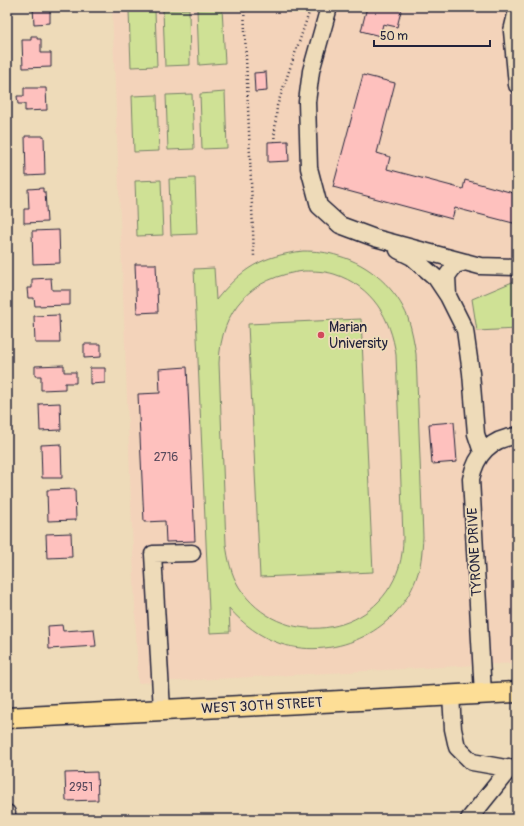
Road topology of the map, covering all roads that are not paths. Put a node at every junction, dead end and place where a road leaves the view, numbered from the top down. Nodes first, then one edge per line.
1 (329, 7) edge
2 (517, 10) edge
3 (517, 85) edge
4 (375, 238) junction
5 (466, 262) junction
6 (517, 266) edge
7 (448, 296) junction
8 (517, 436) edge
9 (482, 452) junction
10 (192, 553) dead end
11 (517, 692) edge
12 (483, 694) junction
13 (451, 695) junction
14 (162, 710) junction
15 (7, 718) edge
16 (513, 769) edge
17 (7, 813) edge
18 (7, 819) edge
19 (469, 819) edge

1 - 4 street
2 - 3 street
4 - 5 street
4 - 7 street
5 - 6 street
5 - 7 street
7 - 9 street
8 - 9 street, TYRONE DRIVE
9 - 12 street, TYRONE DRIVE
10 - 14 street
11 - 12 main road, WEST 30TH STREET
12 - 13 main road, WEST 30TH STREET
13 - 14 main road, WEST 30TH STREET
13 - 16 street
14 - 15 main road, WEST 30TH STREET
16 - 19 street
17 - 18 street

